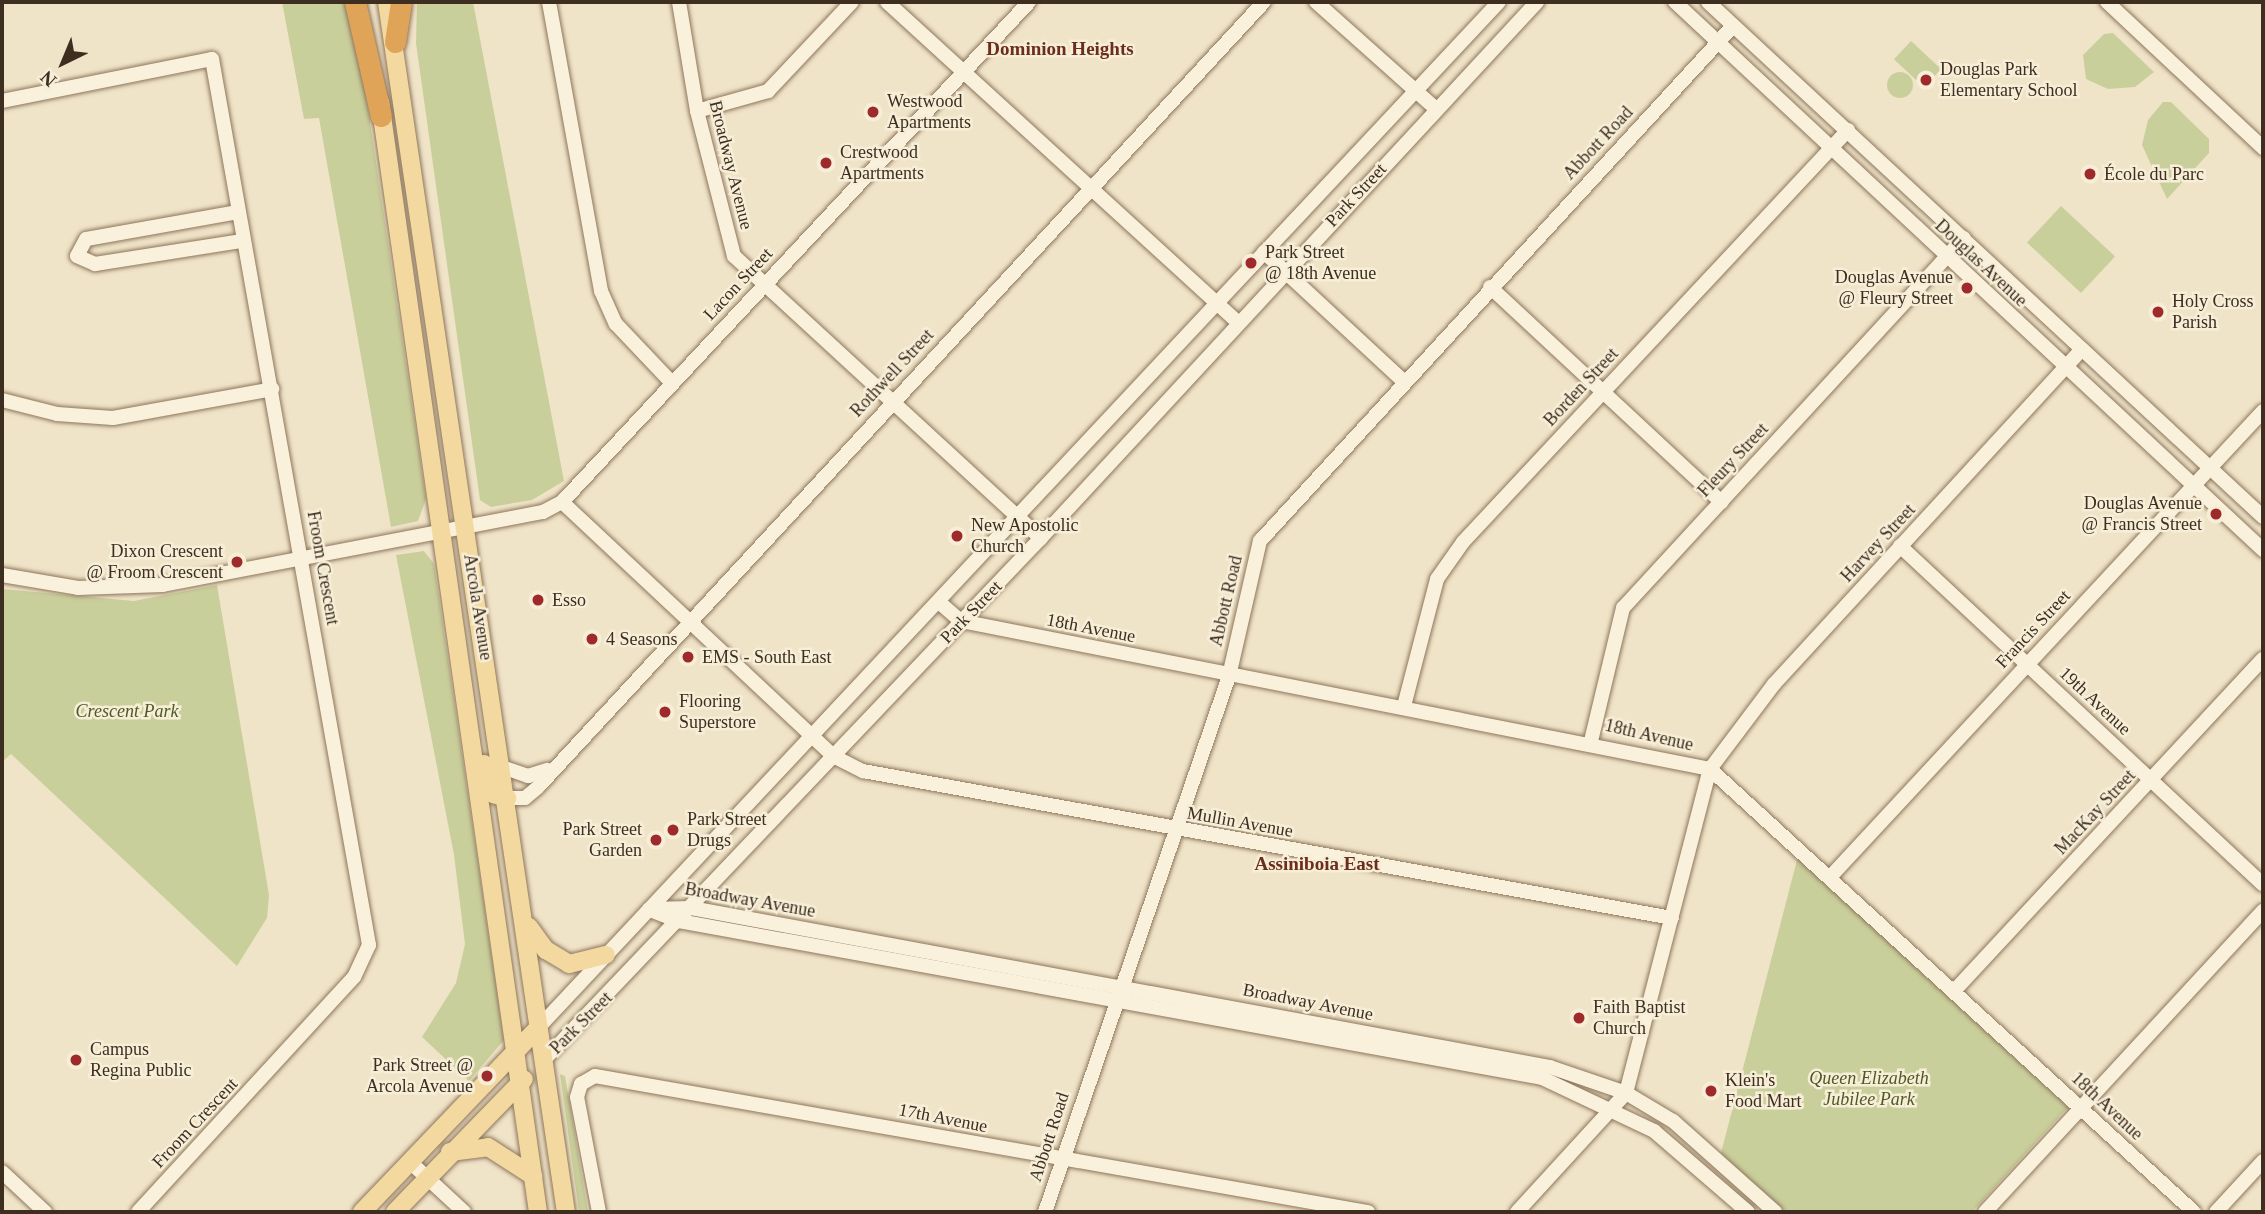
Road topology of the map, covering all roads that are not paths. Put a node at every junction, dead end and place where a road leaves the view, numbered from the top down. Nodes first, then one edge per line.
1 (355, 2) edge
2 (366, 2) edge
3 (387, 2) edge
4 (401, 2) edge
5 (549, 2) edge
6 (679, 2) edge
7 (852, 2) edge
8 (887, 2) edge
9 (1029, 2) edge
10 (1264, 2) edge
11 (1316, 2) edge
12 (1499, 2) edge
13 (1537, 2) edge
14 (1675, 2) edge
15 (1708, 2) edge
16 (2107, 2) edge
17 (1733, 26) junction
18 (395, 42) junction
19 (1718, 42) junction
20 (965, 71) junction
21 (1414, 91) junction
22 (2, 101) edge
23 (1436, 109) junction
24 (697, 111) junction
25 (381, 116) junction
26 (1848, 130) junction
27 (2263, 148) edge
28 (1830, 149) junction
29 (1092, 186) junction
30 (238, 212) junction
31 (1964, 238) junction
32 (242, 241) junction
33 (1264, 252) junction
34 (1946, 258) junction
35 (1285, 271) junction
36 (763, 286) junction
37 (1490, 287) junction
38 (1216, 303) junction
39 (1238, 323) junction
40 (2082, 349) junction
41 (2065, 368) junction
42 (1402, 380) junction
43 (671, 383) junction
44 (272, 389) junction
45 (1602, 392) junction
46 (2, 400) edge
47 (891, 402) junction
48 (2263, 411) edge
49 (2211, 468) junction
50 (2194, 486) junction
51 (562, 502) junction
52 (1721, 502) junction
53 (2263, 517) edge
54 (1019, 518) junction
55 (465, 528) junction
56 (441, 531) junction
57 (1041, 538) junction
58 (1900, 546) junction
59 (2263, 550) edge
60 (302, 559) junction
61 (2, 575) edge
62 (940, 603) junction
63 (689, 618) junction
64 (961, 621) junction
65 (2263, 659) edge
66 (2026, 664) junction
67 (1229, 676) junction
68 (1404, 706) junction
69 (470, 718) junction
70 (812, 736) junction
71 (1591, 741) junction
72 (833, 756) junction
73 (502, 766) junction
74 (1710, 769) junction
75 (547, 771) junction
76 (2151, 780) junction
77 (507, 798) junction
78 (1176, 830) junction
79 (1832, 875) junction
80 (2263, 884) edge
81 (691, 908) junction
82 (649, 909) junction
83 (2263, 911) edge
84 (1672, 918) junction
85 (679, 921) junction
86 (526, 924) junction
87 (606, 955) junction
88 (1955, 990) junction
89 (1117, 993) junction
90 (539, 1027) junction
91 (515, 1053) junction
92 (542, 1062) junction
93 (519, 1084) junction
94 (1626, 1093) junction
95 (1615, 1107) junction
96 (2081, 1107) junction
97 (450, 1152) junction
98 (1061, 1160) junction
99 (409, 1161) junction
100 (2263, 1161) edge
101 (2, 1172) edge
102 (533, 1176) junction
103 (427, 1177) junction
104 (1300, 1200) junction
105 (1758, 1207) edge
106 (45, 1212) edge
107 (138, 1212) edge
108 (362, 1212) edge
109 (395, 1212) edge
110 (464, 1212) edge
111 (538, 1212) edge
112 (565, 1212) edge
113 (599, 1212) edge
114 (1045, 1212) edge
115 (1289, 1212) edge
116 (1368, 1212) edge
117 (1517, 1212) edge
118 (1748, 1212) edge
119 (1775, 1212) edge
120 (1985, 1212) edge
121 (2194, 1212) edge
122 (2216, 1212) edge

1 - 25 highway
2 - 25 main road, Arcola Avenue
3 - 18 main road, Arcola Avenue
4 - 18 highway
5 - 43 street
6 - 24 street, Broadway Avenue
7 - 24 street
8 - 20 street
9 - 20 street, Lacon Street
10 - 29 street, Rothwell Street
11 - 21 street
12 - 21 street, Park Street
13 - 23 street, Park Street
14 - 19 street, Douglas Avenue
15 - 17 street, Douglas Avenue
16 - 27 street
17 - 19 street, Abbott Road
17 - 26 street, Douglas Avenue
18 - 55 main road, Arcola Avenue
19 - 28 street, Douglas Avenue
19 - 37 street, Abbott Road
20 - 29 street
20 - 36 street, Lacon Street
21 - 23 street
21 - 33 street, Park Street
22 - 30 street, Froom Crescent
23 - 35 street, Park Street
24 - 36 street, Broadway Avenue
25 - 56 main road, Arcola Avenue
26 - 28 street, Borden Street
26 - 31 street, Douglas Avenue
28 - 34 street, Douglas Avenue
28 - 45 street, Borden Street
29 - 38 street
29 - 47 street, Rothwell Street
30 - 32 street, Froom Crescent
30 - 32 street
31 - 34 street, Fleury Street
31 - 40 street, Douglas Avenue
32 - 44 street, Froom Crescent
33 - 35 street
33 - 38 street, Park Street
34 - 41 street, Douglas Avenue
34 - 52 street, Fleury Street
35 - 39 street, Park Street
35 - 42 street
36 - 43 street, Lacon Street
36 - 47 street, Broadway Avenue
37 - 42 street, Abbott Road
37 - 45 street
38 - 39 street
38 - 54 street, Park Street
39 - 57 street, Park Street
40 - 41 street, Harvey Street
40 - 49 street, Douglas Avenue
41 - 50 street, Douglas Avenue
41 - 58 street, Harvey Street
42 - 67 street, Abbott Road
43 - 51 street, Lacon Street
44 - 46 street
44 - 60 street, Froom Crescent
45 - 52 street
45 - 68 street, Borden Street
47 - 54 street, Broadway Avenue
47 - 63 street, Rothwell Street
48 - 49 street, Francis Street
49 - 50 street, Francis Street
49 - 53 street, Douglas Avenue
50 - 59 street, Douglas Avenue
50 - 66 street, Francis Street
51 - 55 street, Lacon Street
51 - 63 street
52 - 71 street, Fleury Street
54 - 57 street, Broadway Avenue
54 - 62 street, Park Street
55 - 56 street, Lacon Street
55 - 73 main road, Arcola Avenue
56 - 60 street, Lacon Street
56 - 69 main road, Arcola Avenue
57 - 64 street, Park Street
58 - 66 street, 19th Avenue
58 - 74 street, Harvey Street
60 - 61 street, Lacon Street
60 - 107 street, Froom Crescent
62 - 64 street, 18th Avenue
62 - 70 street, Park Street
63 - 70 street
63 - 75 street, Rothwell Street
64 - 67 street, 18th Avenue
64 - 72 street, Park Street
65 - 76 street, MacKay Street
66 - 76 street, 19th Avenue
66 - 79 street, Francis Street
67 - 68 street, 18th Avenue
67 - 78 street, Abbott Road
68 - 71 street, 18th Avenue
69 - 77 main road
69 - 91 main road, Arcola Avenue
70 - 72 street, Mullin Avenue
70 - 82 street, Park Street
71 - 74 street, 18th Avenue
72 - 78 street, Mullin Avenue
72 - 81 street, Park Street
73 - 75 street
73 - 77 main road, Arcola Avenue
74 - 79 street, 18th Avenue
74 - 84 street
75 - 77 street, Rothwell Street
76 - 80 street, 19th Avenue
76 - 88 street, MacKay Street
77 - 86 main road, Arcola Avenue
78 - 84 street, Mullin Avenue
78 - 89 street, Abbott Road
79 - 88 street, 18th Avenue
81 - 82 street, Broadway Avenue
81 - 85 street, Park Street
81 - 89 street, Broadway Avenue
82 - 85 street, Broadway Avenue
82 - 87 street, Park Street
83 - 96 street
84 - 94 street
85 - 89 street, Broadway Avenue
85 - 92 street, Park Street
86 - 87 main road
86 - 90 main road, Arcola Avenue
87 - 90 street, Park Street
88 - 96 street, 18th Avenue
89 - 94 street, Broadway Avenue
89 - 95 street, Broadway Avenue
89 - 98 street, Abbott Road
90 - 91 main road, Park Street
90 - 92 main road, Arcola Avenue
91 - 93 main road, Arcola Avenue
91 - 99 main road, Park Street
92 - 93 main road, Park Street
92 - 112 main road, Arcola Avenue
93 - 97 main road, Park Street
93 - 102 main road, Arcola Avenue
94 - 95 street
94 - 105 street, Broadway Avenue
95 - 117 street
95 - 118 street, Broadway Avenue
96 - 120 street
96 - 121 street, 18th Avenue
97 - 102 main road
97 - 103 main road, Park Street
98 - 104 street, 17th Avenue
98 - 113 street, 17th Avenue
98 - 114 street, Abbott Road
99 - 103 street
99 - 108 main road, Park Street
100 - 122 street
101 - 106 street
102 - 111 main road, Arcola Avenue
103 - 109 main road, Park Street
103 - 110 street
104 - 115 street
104 - 116 street, 17th Avenue
105 - 119 street, Broadway Avenue

